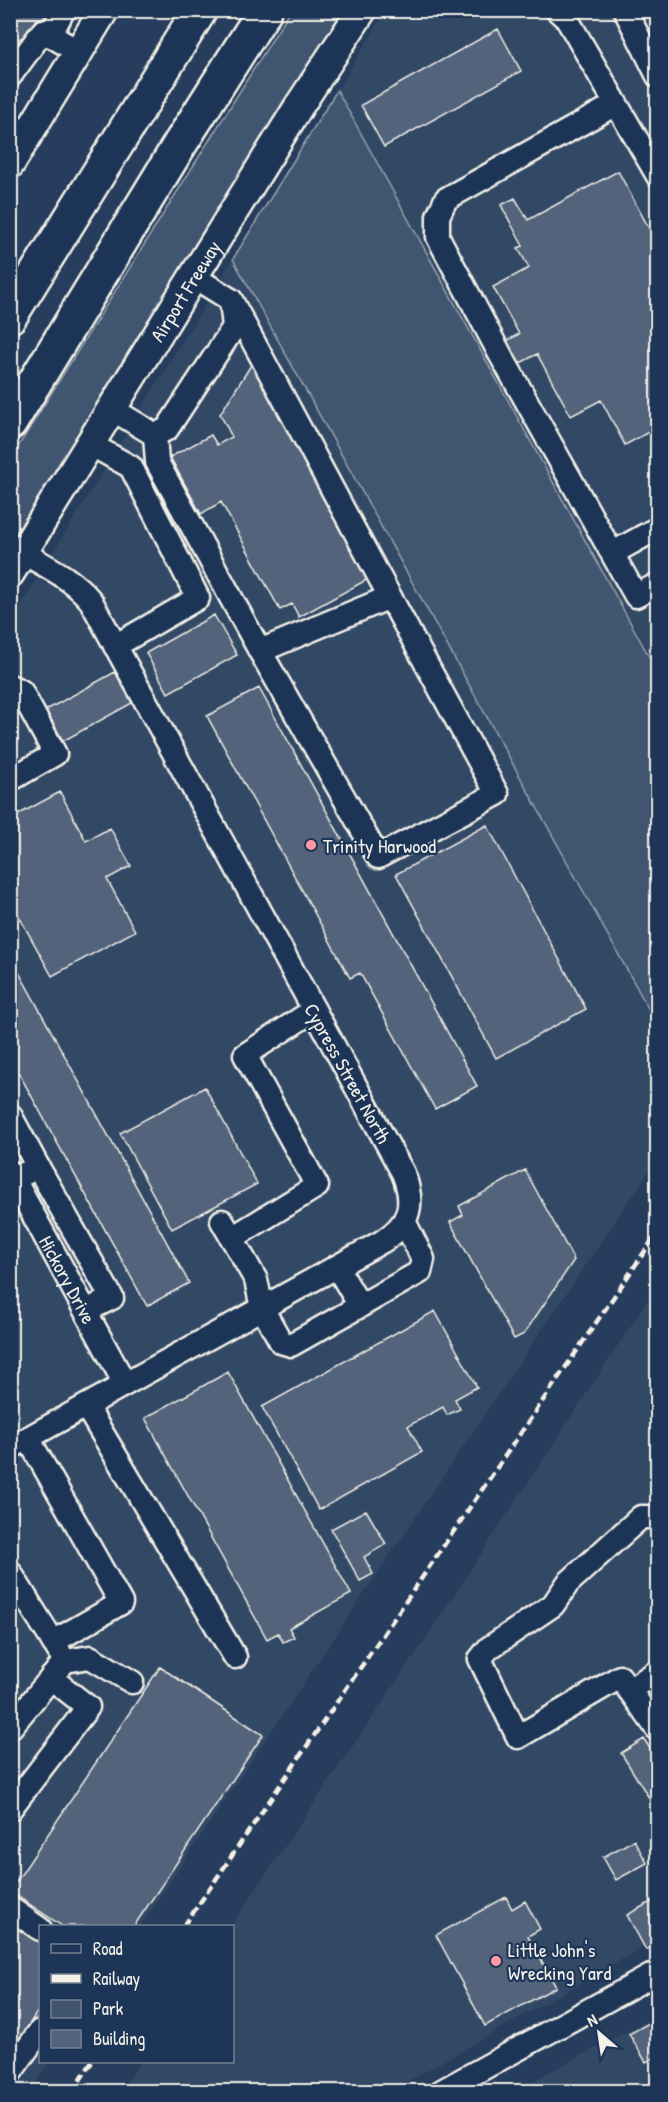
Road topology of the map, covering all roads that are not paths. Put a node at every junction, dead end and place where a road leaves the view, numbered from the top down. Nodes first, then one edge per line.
1 (60, 10) edge
2 (104, 10) edge
3 (200, 10) edge
4 (265, 10) edge
5 (362, 10) edge
6 (557, 10) edge
7 (625, 10) edge
8 (50, 35) junction
9 (79, 52) junction
10 (10, 76) edge
11 (657, 76) edge
12 (616, 104) junction
13 (14, 149) edge
14 (657, 176) edge
15 (194, 277) junction
16 (231, 300) junction
17 (10, 316) edge
18 (112, 409) junction
19 (10, 423) edge
20 (155, 435) junction
21 (90, 444) junction
22 (657, 528) edge
23 (613, 553) junction
24 (17, 563) edge
25 (657, 584) edge
26 (390, 597) junction
27 (115, 646) junction
28 (260, 651) junction
29 (10, 686) edge
30 (10, 780) edge
31 (314, 1010) junction
32 (10, 1115) edge
33 (38, 1167) junction
34 (12, 1175) edge
35 (405, 1222) junction
36 (337, 1267) junction
37 (360, 1305) junction
38 (262, 1308) junction
39 (86, 1311) junction
40 (125, 1384) junction
41 (86, 1406) junction
42 (19, 1443) edge
43 (657, 1517) edge
44 (10, 1572) edge
45 (53, 1642) junction
46 (235, 1657) dead end
47 (58, 1669) junction
48 (657, 1671) edge
49 (132, 1682) dead end
50 (629, 1690) junction
51 (11, 1727) edge
52 (657, 1730) edge
53 (10, 1809) edge
54 (10, 1908) edge
55 (39, 1928) edge
56 (657, 1972) edge
57 (39, 2032) edge
58 (10, 2073) edge
59 (440, 2091) edge

1 - 8 street
2 - 9 main road
3 - 17 highway
4 - 19 highway
5 - 15 main road, Airport Freeway
6 - 12 street
7 - 11 street
8 - 9 street
8 - 10 street
9 - 13 main road
12 - 14 street
12 - 23 street
15 - 16 street
15 - 18 main road, Airport Freeway
16 - 20 street
16 - 26 street
18 - 20 street
18 - 21 main road, Airport Freeway
20 - 28 street
21 - 24 main road, Airport Freeway
21 - 27 street
22 - 23 street
23 - 25 street
24 - 27 street, Cypress Street North
26 - 28 street
26 - 28 street
27 - 31 street, Cypress Street North
29 - 30 street
31 - 35 street, Cypress Street North
31 - 38 street
32 - 33 street
33 - 34 street
33 - 39 street
34 - 39 street, Hickory Drive
35 - 36 street
35 - 37 street
36 - 37 street
36 - 38 street
37 - 38 street
38 - 40 street
39 - 40 street, Hickory Drive
40 - 41 street
41 - 42 street
41 - 46 street
42 - 45 street
43 - 50 street
44 - 45 street
45 - 47 street
47 - 49 street
47 - 51 street
47 - 53 street
48 - 50 street
50 - 52 street
54 - 55 street
56 - 59 street
57 - 58 street

